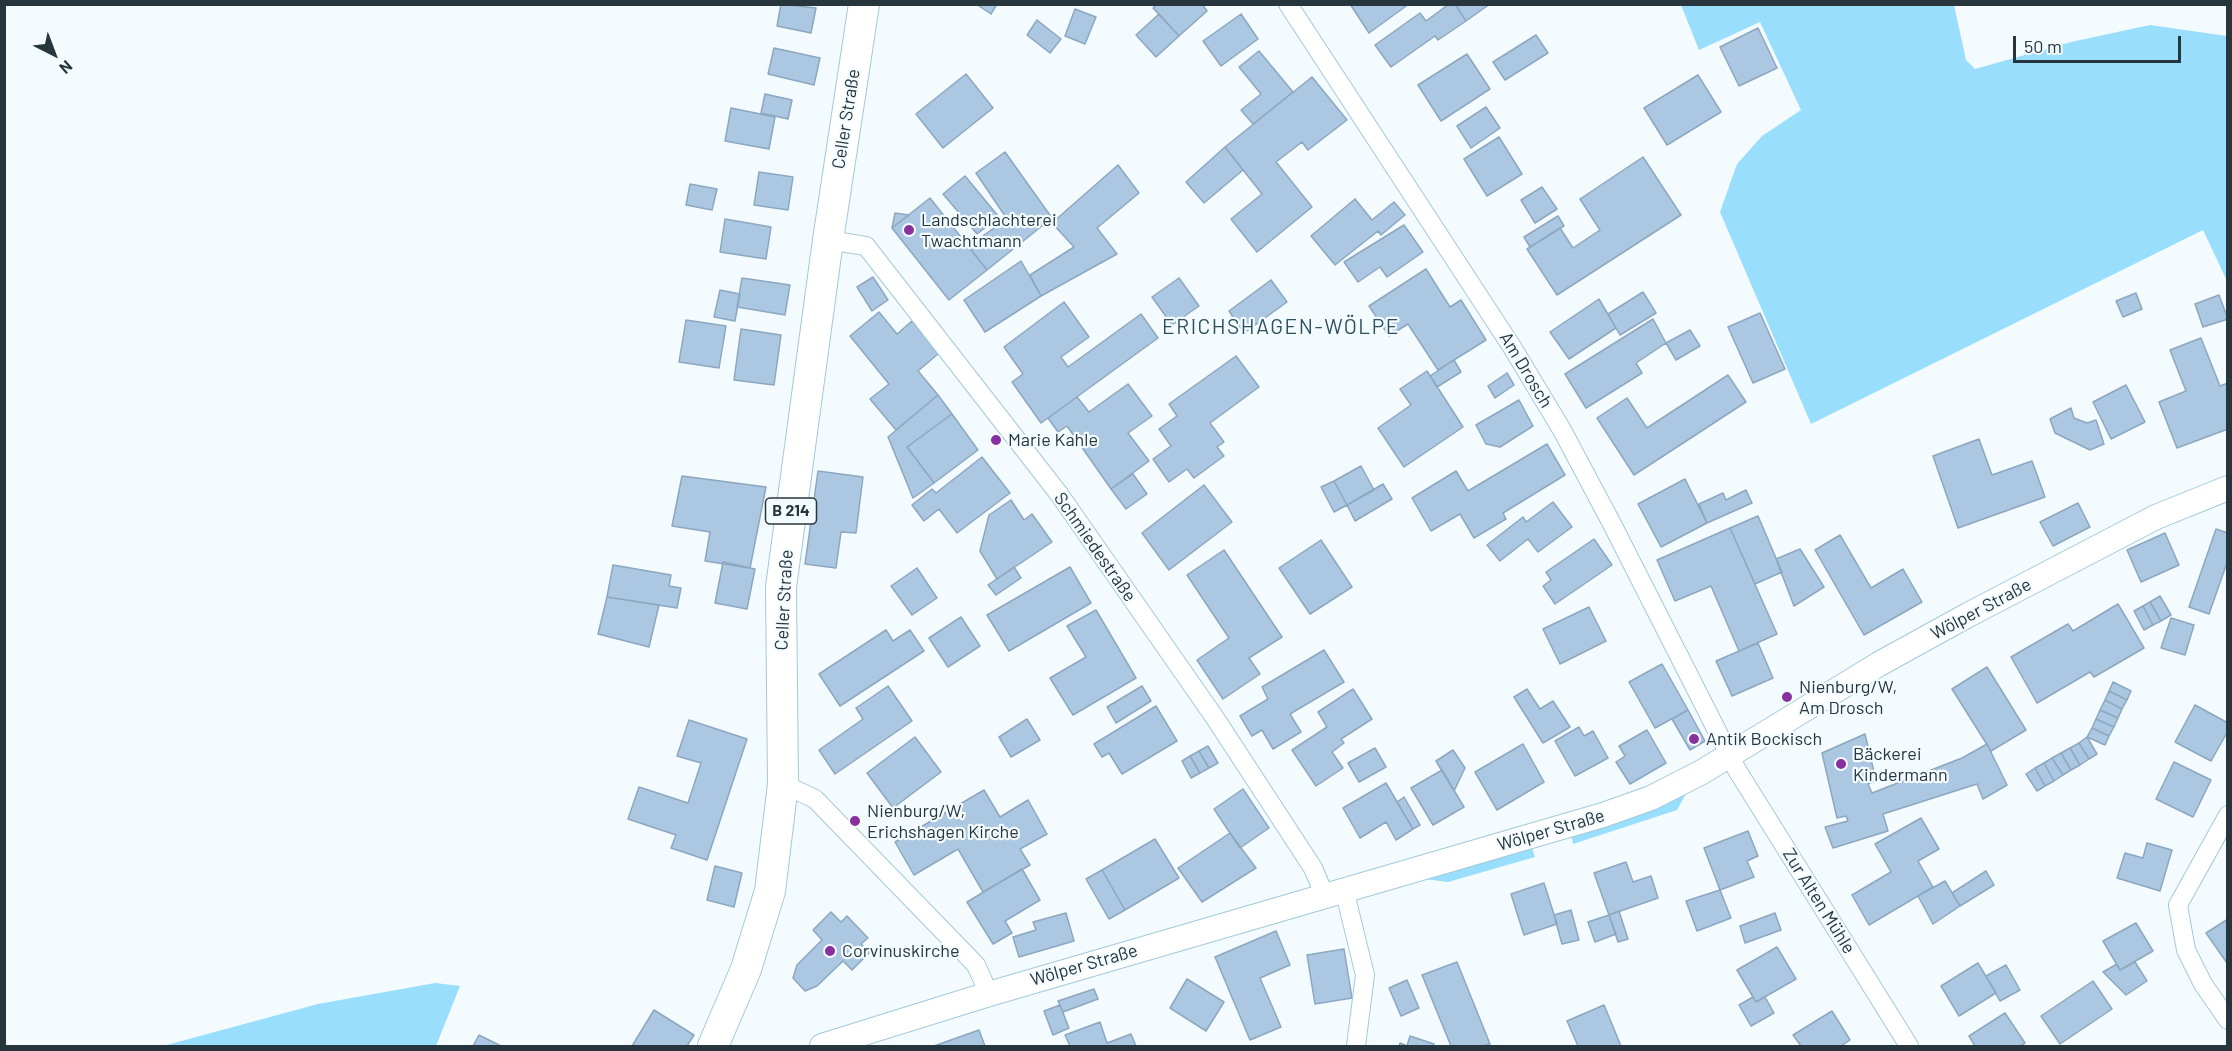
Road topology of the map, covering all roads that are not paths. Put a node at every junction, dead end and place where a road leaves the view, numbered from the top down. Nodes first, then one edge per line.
1 (864, 4) edge
2 (1298, 8) edge
3 (828, 240) junction
4 (2228, 488) edge
5 (1729, 755) junction
6 (783, 784) junction
7 (2228, 815) edge
8 (1334, 892) junction
9 (988, 994) junction
10 (2228, 1020) edge
11 (713, 1047) edge
12 (822, 1047) edge
13 (1356, 1047) edge
14 (1909, 1047) edge

1 - 3 main road, Celler Straße / B 214
2 - 5 street, Am Drosch
3 - 6 main road, Celler Straße / B 214
3 - 8 street, Schmiedestraße
4 - 5 street, Wölper Straße
5 - 8 street, Wölper Straße
5 - 14 street, Zur Alten Mühle
6 - 9 street
6 - 11 main road, Celler Straße / B 214
7 - 10 street
8 - 9 street, Wölper Straße
8 - 13 street, Schmiedestraße
9 - 12 street, Wölper Straße

